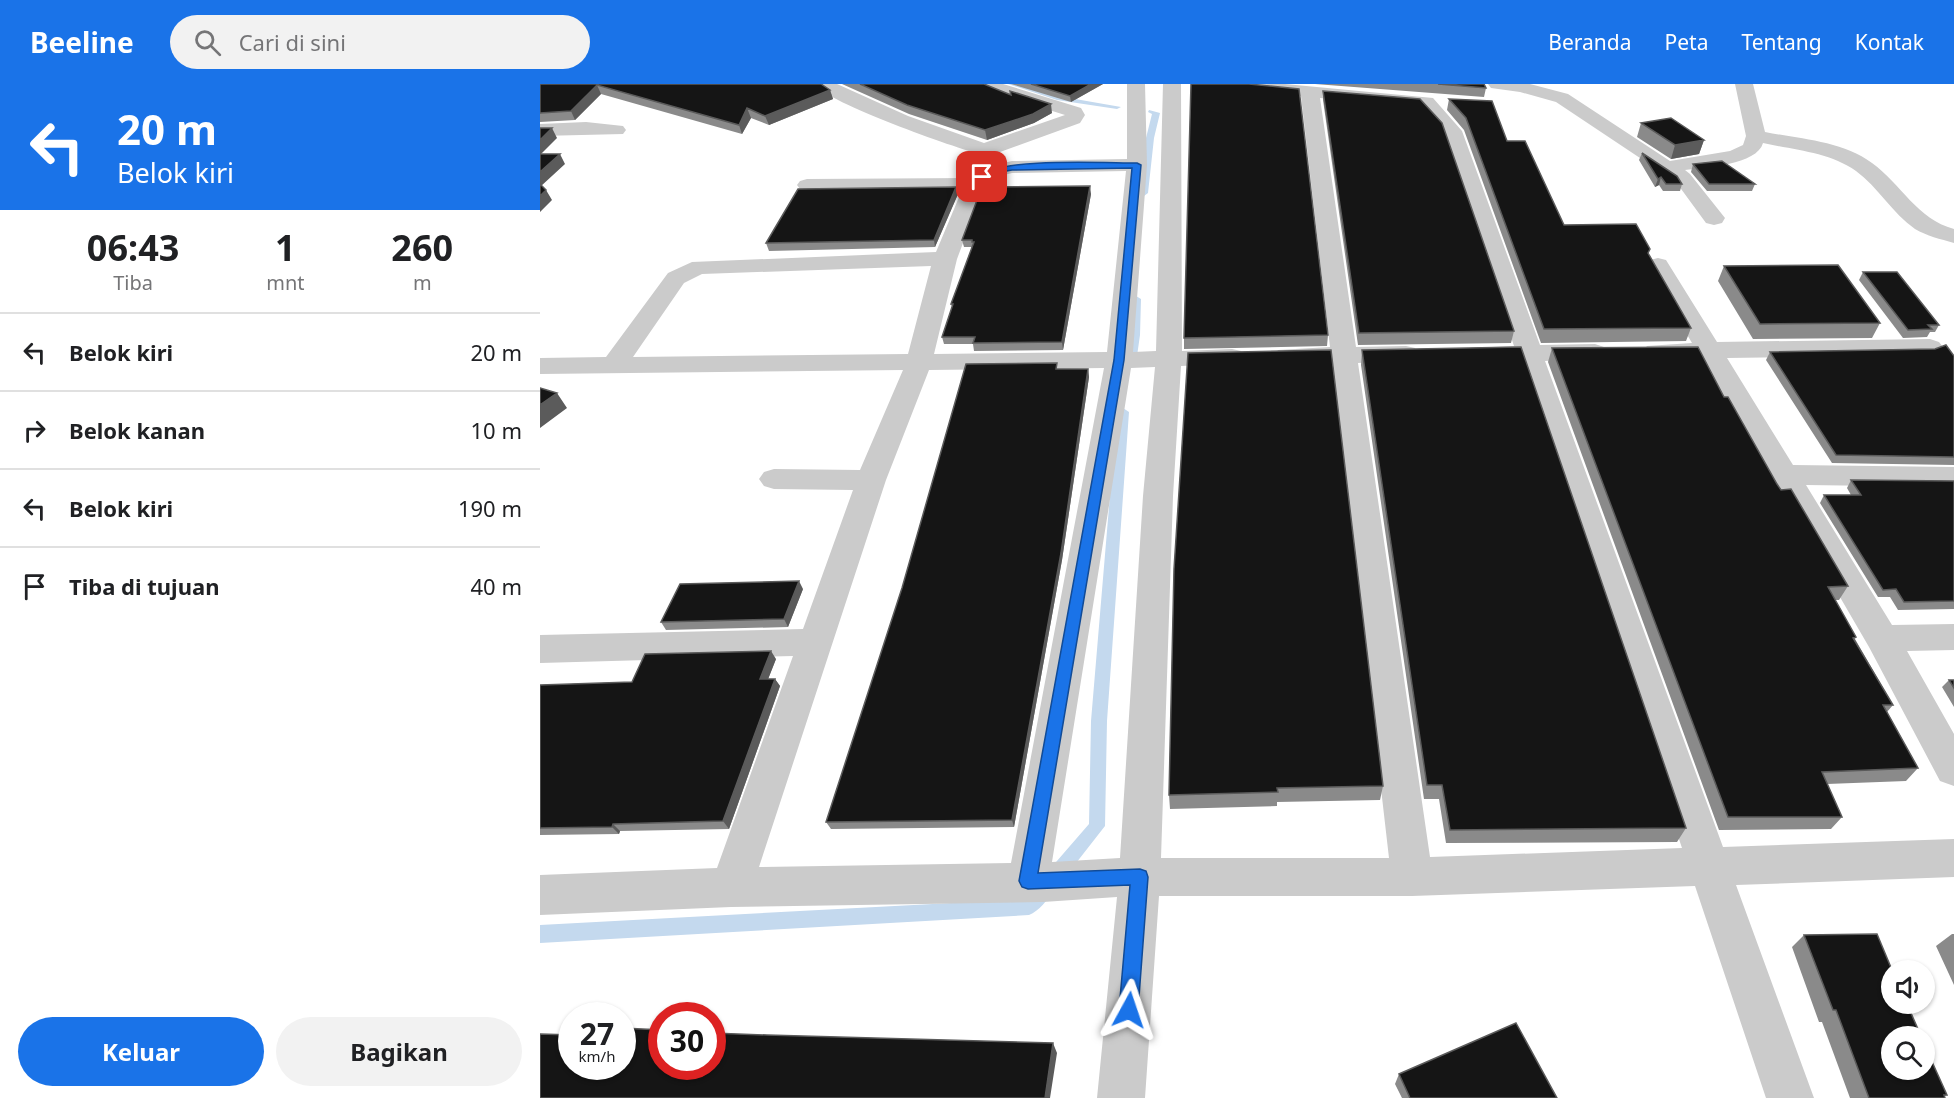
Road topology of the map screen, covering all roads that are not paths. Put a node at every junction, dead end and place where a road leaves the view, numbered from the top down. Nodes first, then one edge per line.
1 (823, 84) edge
2 (985, 84) edge
3 (1224, 84) edge
4 (1497, 84) edge
5 (1744, 84) edge
6 (1172, 88) edge
7 (1136, 89) edge
8 (1567, 91) edge
9 (1310, 92) junction
10 (1426, 102) junction
11 (1450, 102) edge
12 (1522, 106) dead end
13 (540, 130) edge
14 (616, 130) dead end
15 (1756, 136) junction
16 (1137, 165) junction
17 (1668, 167) junction
18 (975, 184) junction
19 (807, 185) dead end
20 (1714, 218) dead end
21 (1954, 236) edge
22 (945, 259) junction
23 (1658, 265) edge
24 (1930, 347) edge
25 (1711, 351) junction
26 (1528, 353) junction
27 (1425, 354) edge
28 (1459, 354) edge
29 (1345, 355) junction
30 (1164, 358) junction
31 (1124, 360) junction
32 (919, 362) junction
33 (540, 366) edge
34 (614, 366) junction
35 (1785, 476) junction
36 (1954, 477) edge
37 (774, 479) dead end
38 (871, 480) junction
39 (1954, 637) edge
40 (1882, 638) junction
41 (814, 642) junction
42 (540, 649) edge
43 (1954, 769) edge
44 (1954, 858) edge
45 (1710, 868) junction
46 (1130, 877) junction
47 (1412, 877) junction
48 (1035, 882) junction
49 (731, 887) junction
50 (540, 895) edge
51 (1121, 1098) edge
52 (1790, 1098) edge

1 - 2 street
3 - 9 street
4 - 8 street
5 - 15 street
6 - 7 street
6 - 30 street
7 - 16 street
8 - 12 street
8 - 17 street
9 - 10 street
9 - 29 street
10 - 11 street
10 - 26 street
13 - 14 street
15 - 17 street
15 - 21 street
16 - 18 street
16 - 31 street
17 - 20 street
18 - 19 street
18 - 22 street
22 - 32 street
22 - 34 street
23 - 25 street
24 - 25 street
25 - 26 street
25 - 35 street
26 - 28 street
26 - 45 street
27 - 29 street
29 - 30 street
29 - 47 street
30 - 31 street
30 - 46 street
31 - 32 street
31 - 48 street
32 - 34 street
32 - 38 street
33 - 34 street
35 - 36 street
35 - 40 street
37 - 38 street
38 - 41 street
39 - 40 street
40 - 43 street
41 - 42 street
41 - 49 street
44 - 45 street
45 - 47 street
45 - 52 street
46 - 47 street
46 - 48 street
46 - 51 street
48 - 49 street
49 - 50 street

